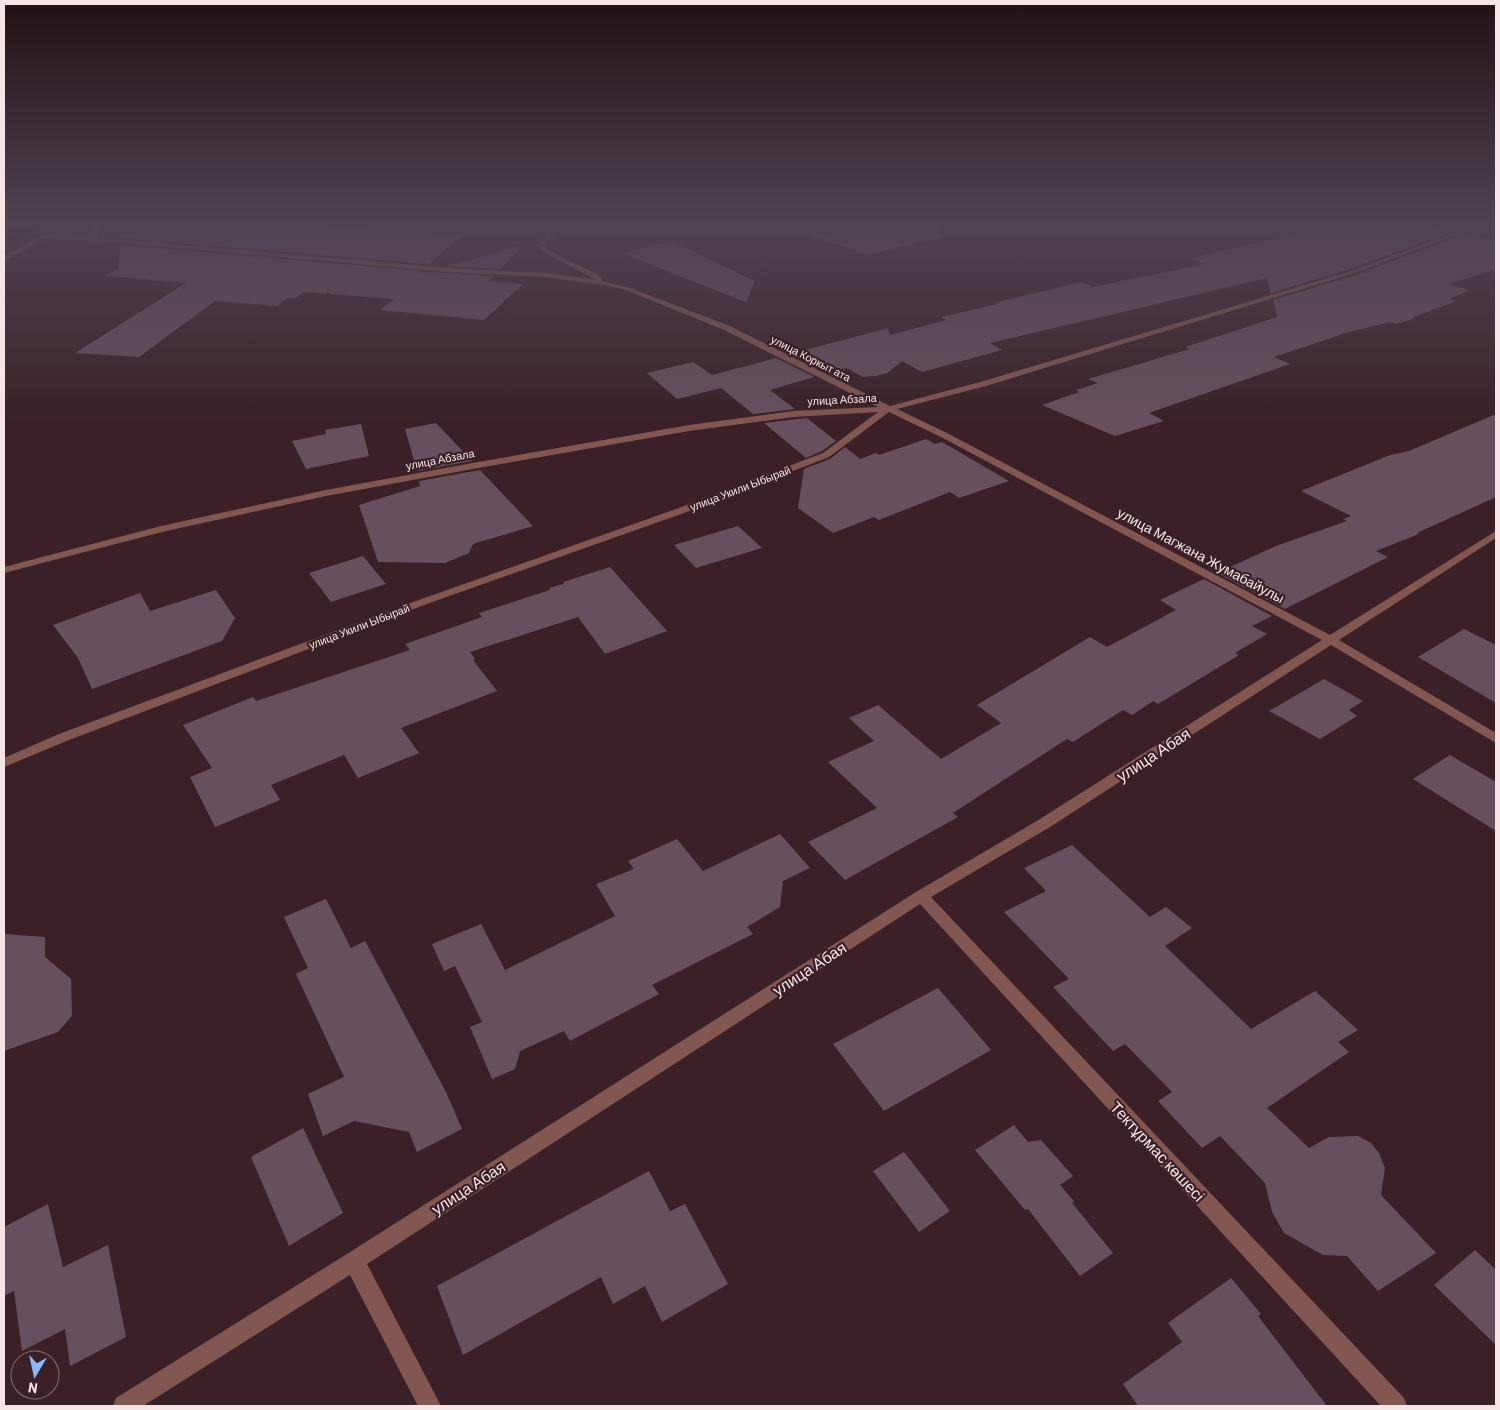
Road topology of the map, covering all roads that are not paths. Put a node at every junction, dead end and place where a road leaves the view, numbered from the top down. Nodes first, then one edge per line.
1 (633, 292) edge
2 (1288, 292) edge
3 (887, 408) junction
4 (1496, 534) edge
5 (4, 570) edge
6 (1331, 640) junction
7 (1496, 739) edge
8 (4, 763) edge
9 (921, 896) junction
10 (354, 1261) junction
11 (124, 1406) edge
12 (430, 1406) edge
13 (1396, 1406) edge

1 - 3 street, улица Коркыт ата
2 - 3 street, улица Укили Ыбырай
3 - 5 street, улица Абзала
3 - 6 street, улица Магжана Жумабайулы
3 - 8 street, улица Укили Ыбырай
4 - 6 street, улица Абая
6 - 7 street, улица Магжана Жумабайулы
6 - 9 street, улица Абая
9 - 10 street, улица Абая
9 - 13 street, Тектұрмас көшесі
10 - 11 street, улица Абая
10 - 12 street

